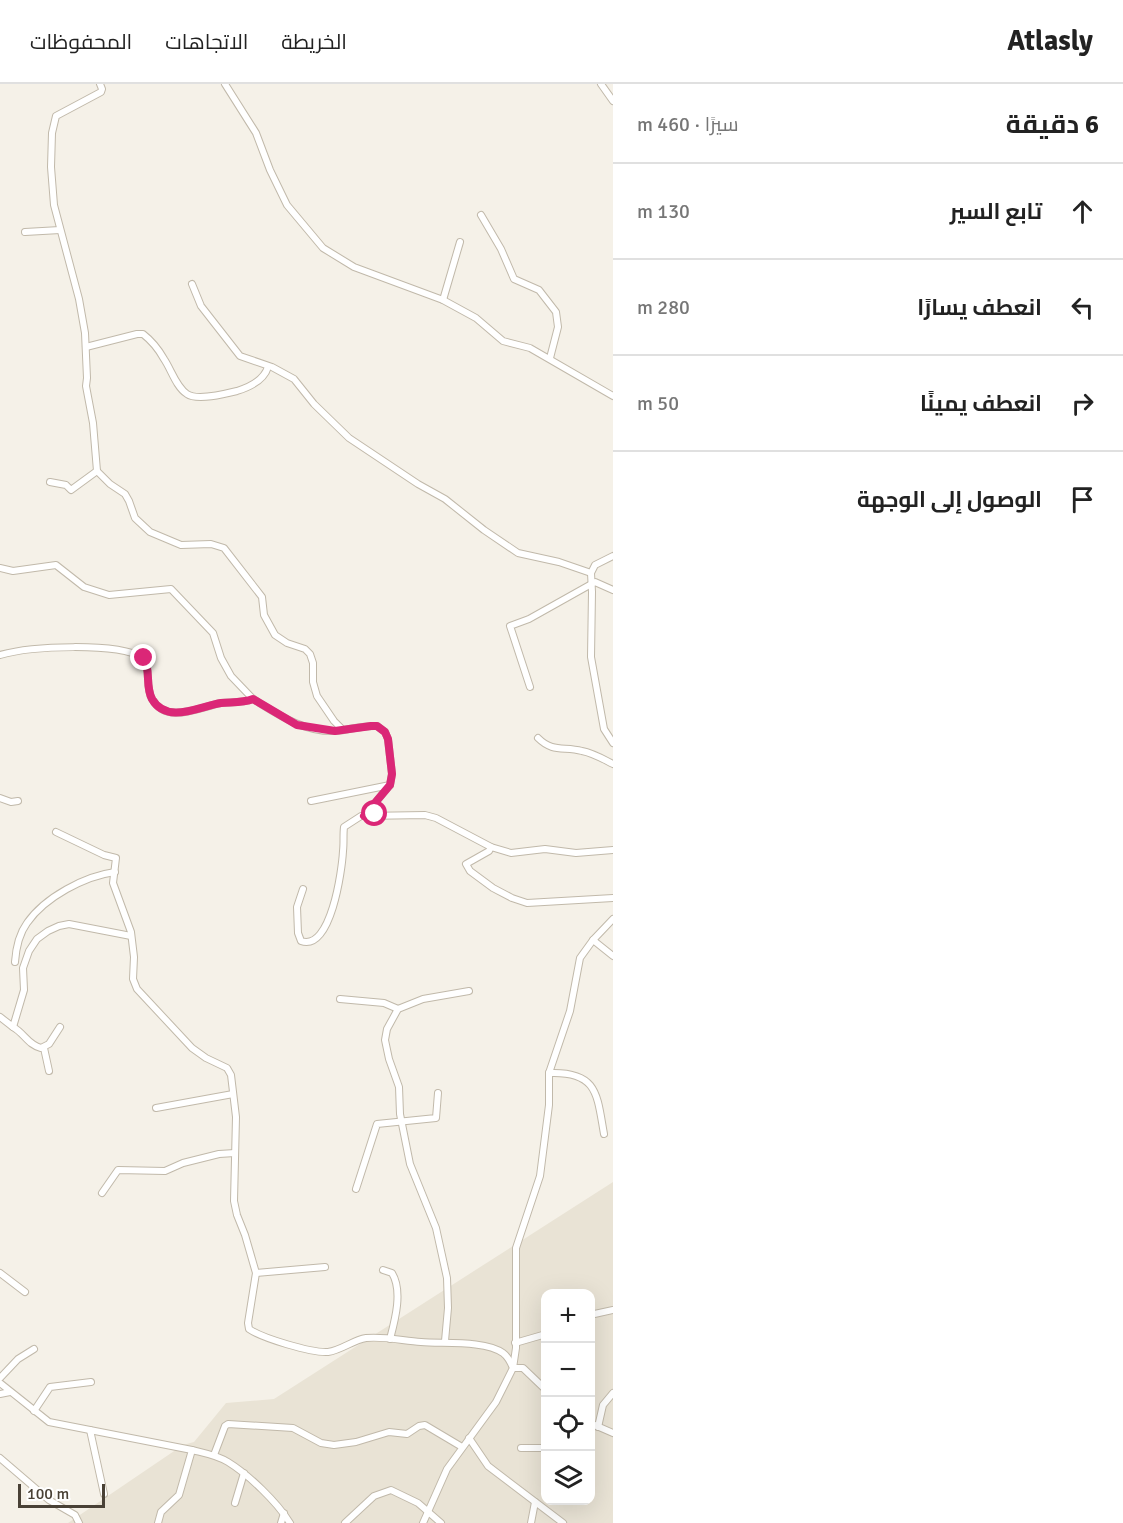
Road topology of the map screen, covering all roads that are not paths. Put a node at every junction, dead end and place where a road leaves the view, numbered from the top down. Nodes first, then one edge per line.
1 (100, 84) edge
2 (225, 84) edge
3 (601, 84) edge
4 (613, 101) edge
5 (481, 215) dead end
6 (60, 230) junction
7 (25, 232) dead end
8 (460, 242) dead end
9 (192, 284) dead end
10 (443, 300) junction
11 (86, 347) junction
12 (550, 358) junction
13 (268, 366) junction
14 (613, 396) edge
15 (97, 471) junction
16 (50, 482) dead end
17 (613, 556) edge
18 (0, 568) edge
19 (591, 573) junction
20 (591, 584) junction
21 (613, 590) edge
22 (0, 655) edge
23 (530, 687) dead end
24 (253, 699) junction
25 (343, 730) junction
26 (538, 738) dead end
27 (613, 743) edge
28 (613, 764) edge
29 (390, 785) junction
30 (0, 798) edge
31 (18, 801) dead end
32 (310, 801) dead end
33 (364, 816) junction
34 (56, 832) dead end
35 (491, 847) junction
36 (613, 850) edge
37 (115, 872) junction
38 (303, 889) dead end
39 (613, 898) edge
40 (613, 919) edge
41 (131, 936) junction
42 (593, 940) junction
43 (613, 956) edge
44 (15, 962) dead end
45 (469, 991) dead end
46 (340, 999) dead end
47 (398, 1009) junction
48 (0, 1017) edge
49 (13, 1027) junction
50 (60, 1027) dead end
51 (44, 1047) junction
52 (49, 1071) dead end
53 (549, 1073) junction
54 (438, 1093) dead end
55 (233, 1094) junction
56 (156, 1108) dead end
57 (402, 1122) junction
58 (604, 1134) dead end
59 (235, 1153) junction
60 (356, 1189) dead end
61 (102, 1193) dead end
62 (325, 1267) dead end
63 (383, 1270) dead end
64 (0, 1273) edge
65 (256, 1273) junction
66 (25, 1292) dead end
67 (613, 1310) edge
68 (595, 1314) edge
69 (541, 1335) edge
70 (390, 1340) junction
71 (444, 1341) junction
72 (515, 1343) junction
73 (34, 1349) dead end
74 (513, 1368) junction
75 (0, 1377) edge
76 (91, 1382) dead end
77 (0, 1383) edge
78 (541, 1385) edge
79 (10, 1392) junction
80 (613, 1393) edge
81 (0, 1394) edge
82 (34, 1411) junction
83 (595, 1425) edge
84 (598, 1427) junction
85 (90, 1430) junction
86 (613, 1433) edge
87 (469, 1438) junction
88 (462, 1447) junction
89 (521, 1448) dead end
90 (541, 1448) edge
91 (192, 1450) junction
92 (214, 1455) junction
93 (0, 1458) edge
94 (244, 1473) junction
95 (104, 1494) dead end
96 (535, 1502) junction
97 (235, 1503) dead end
98 (427, 1510) junction
99 (284, 1513) junction
100 (80, 1523) edge
101 (158, 1523) edge
102 (281, 1523) edge
103 (290, 1523) edge
104 (345, 1523) edge
105 (423, 1523) edge
106 (441, 1523) edge
107 (531, 1523) edge
108 (563, 1523) edge

1 - 6 street
2 - 10 street
3 - 4 street
5 - 12 street
6 - 7 street
6 - 11 street
8 - 10 street
9 - 13 street
10 - 12 street
11 - 13 street
11 - 15 street
12 - 14 street
13 - 19 street
15 - 16 street
15 - 25 street
17 - 19 street
18 - 24 street
19 - 20 street
20 - 21 street
20 - 23 street
20 - 27 street
22 - 24 street
24 - 25 street
25 - 29 street
26 - 28 street
29 - 32 street
29 - 33 street
30 - 31 street
33 - 35 street
33 - 38 street
34 - 37 street
35 - 36 street
35 - 39 street
37 - 41 street
37 - 44 street
40 - 42 street
41 - 49 street
41 - 55 street
42 - 43 street
42 - 53 street
45 - 47 street
46 - 47 street
47 - 57 street
48 - 49 street
49 - 51 street
50 - 51 street
51 - 52 street
53 - 58 street
53 - 72 street
54 - 57 street
55 - 56 street
55 - 59 street
57 - 60 street
57 - 71 street
59 - 61 street
59 - 65 street
62 - 65 street
63 - 70 street
64 - 66 street
65 - 70 street
67 - 68 street
69 - 72 street
70 - 71 street
71 - 74 street
72 - 74 street
73 - 75 street
74 - 78 street
74 - 87 street
76 - 82 street
77 - 79 street
79 - 81 street
79 - 82 street
80 - 84 street
82 - 85 street
83 - 84 street
84 - 86 street
85 - 91 street
85 - 95 street
87 - 88 street
87 - 96 street
88 - 92 street
88 - 98 street
89 - 90 street
91 - 92 street
91 - 101 street
92 - 94 street
93 - 100 street
94 - 97 street
94 - 99 street
96 - 107 street
96 - 108 street
98 - 104 street
98 - 105 street
98 - 106 street
99 - 102 street
99 - 103 street

